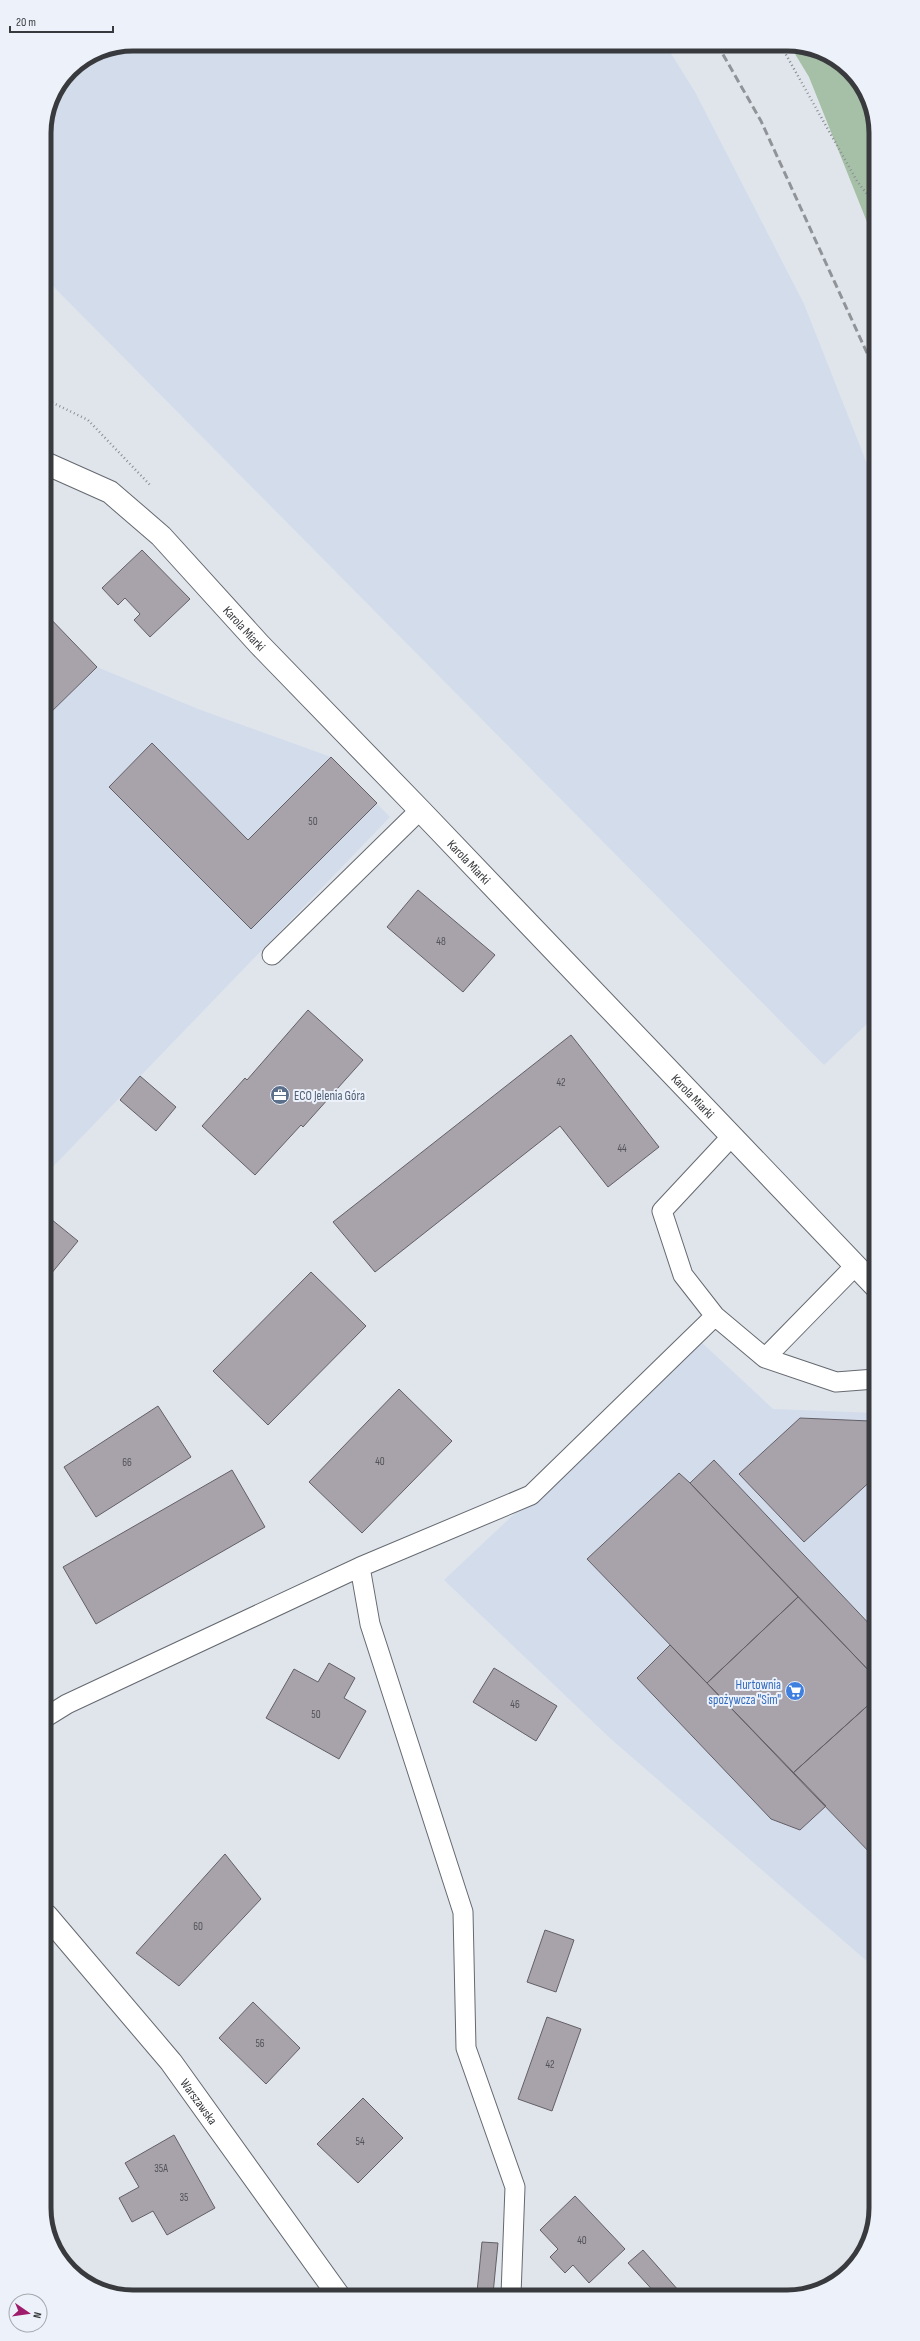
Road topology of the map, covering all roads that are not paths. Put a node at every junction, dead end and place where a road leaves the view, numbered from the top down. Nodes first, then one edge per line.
1 (51, 466) edge
2 (420, 810) junction
3 (272, 954) dead end
4 (732, 1137) junction
5 (855, 1266) junction
6 (869, 1280) edge
7 (715, 1316) junction
8 (765, 1358) junction
9 (869, 1379) edge
10 (360, 1567) junction
11 (51, 1714) edge
12 (51, 1921) edge
13 (335, 2290) edge
14 (511, 2290) edge

1 - 2 street, Karola Miarki
2 - 3 lane
2 - 4 street, Karola Miarki
4 - 5 street, Karola Miarki
4 - 7 lane
5 - 6 street, Karola Miarki
5 - 8 lane
7 - 8 lane
7 - 10 lane
8 - 9 lane
10 - 11 lane
10 - 14 lane
12 - 13 street, Warszawska

